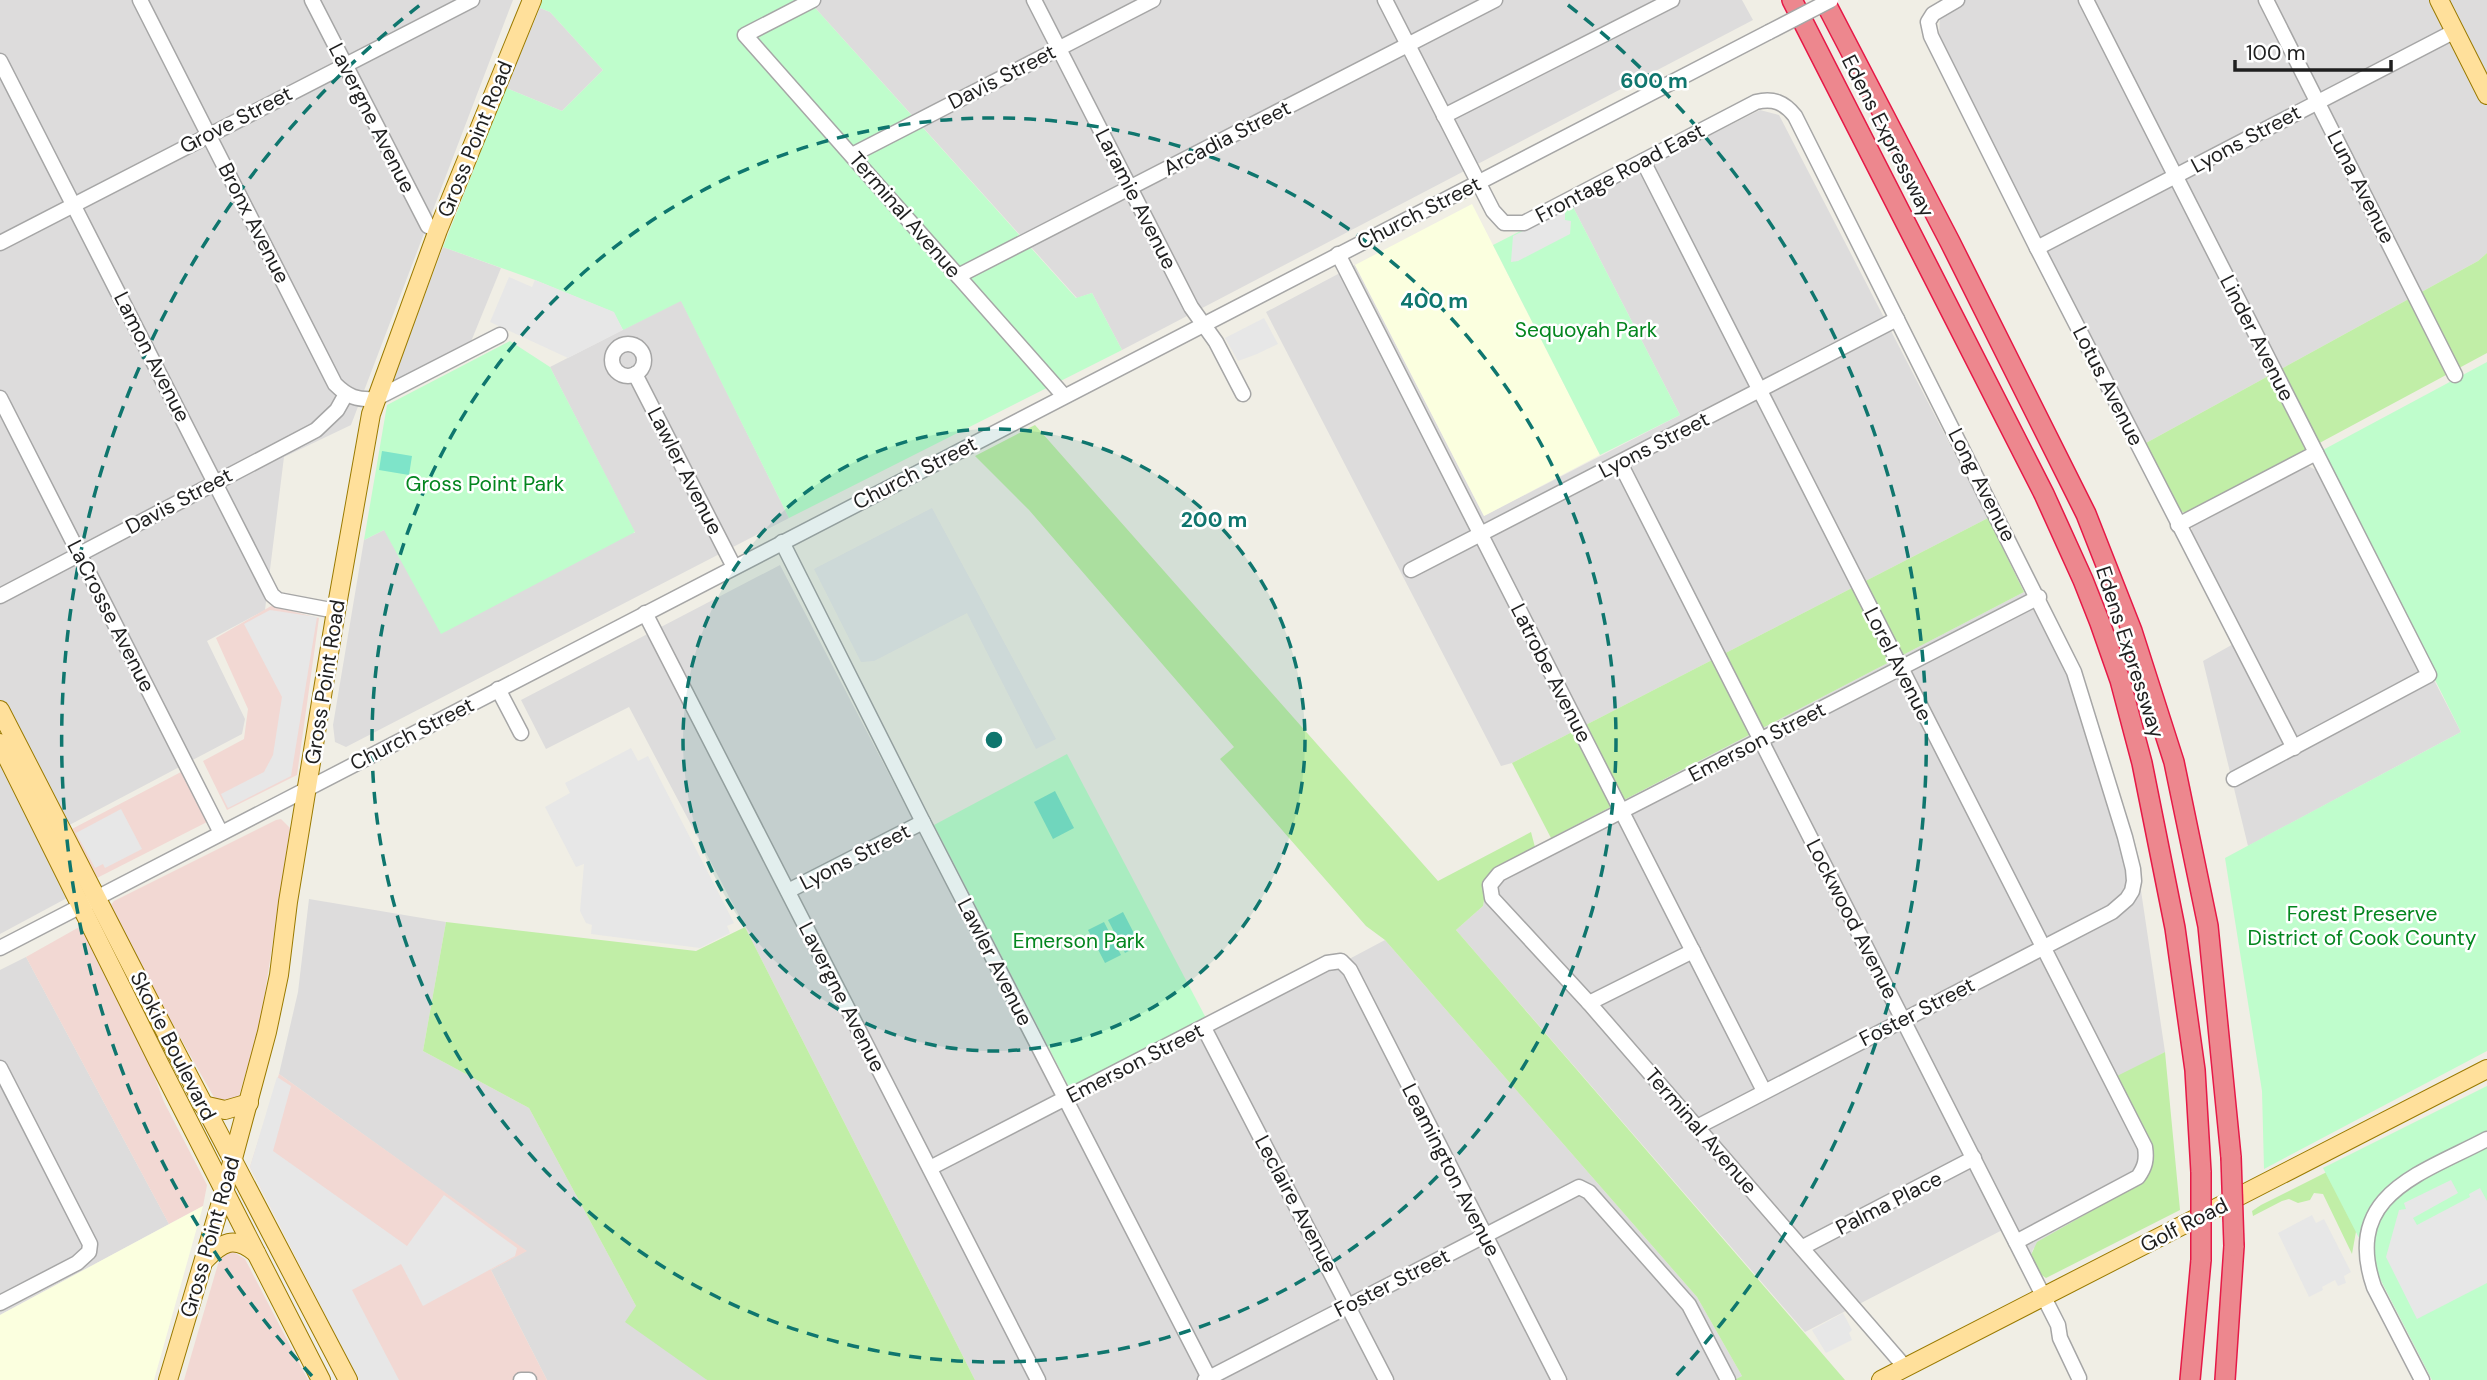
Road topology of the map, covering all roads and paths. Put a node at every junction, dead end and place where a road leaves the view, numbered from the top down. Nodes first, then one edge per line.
1 (140, 0) edge
2 (312, 0) edge
3 (472, 0) edge
4 (531, 0) edge
5 (813, 0) edge
6 (1034, 0) edge
7 (1153, 0) edge
8 (1385, 0) edge
9 (1495, 0) edge
10 (1672, 0) edge
11 (1792, 0) edge
12 (1824, 0) edge
13 (1831, 0) edge
14 (1956, 0) edge
15 (2086, 0) edge
16 (2266, 0) edge
17 (2439, 0) edge
18 (2455, 31) junction
19 (1408, 45) junction
20 (1059, 48) junction
21 (0, 61) edge
22 (345, 65) junction
23 (2487, 95) edge
24 (1779, 102) joint
25 (2318, 102) junction
26 (1444, 116) junction
27 (208, 134) junction
28 (852, 155) junction
29 (1643, 161) junction
30 (2175, 176) junction
31 (1478, 182) junction
32 (1130, 188) junction
33 (73, 204) junction
34 (438, 230) junction
35 (0, 243) edge
36 (2037, 248) junction
37 (1338, 254) junction
38 (958, 276) junction
39 (1898, 319) junction
40 (1203, 324) junction
41 (500, 335) dead end
42 (330, 370) junction
43 (635, 374) dead end
44 (2455, 375) dead end
45 (1759, 391) junction
46 (346, 394) junction
47 (1242, 394) dead end
48 (1064, 396) junction
49 (0, 398) edge
50 (375, 399) junction
51 (2316, 453) junction
52 (1620, 463) junction
53 (216, 482) junction
54 (2178, 525) junction
55 (1481, 535) junction
56 (782, 542) junction
57 (79, 554) junction
58 (734, 567) junction
59 (1411, 570) dead end
60 (0, 596) edge
61 (2039, 597) junction
62 (336, 611) junction
63 (645, 613) junction
64 (1901, 668) junction
65 (498, 689) junction
66 (0, 710) edge
67 (521, 733) dead end
68 (1761, 740) junction
69 (0, 743) edge
70 (2294, 748) junction
71 (2234, 779) dead end
72 (309, 788) junction
73 (1622, 812) junction
74 (923, 822) junction
75 (221, 833) junction
76 (788, 891) junction
77 (2132, 891) joint
78 (1492, 898) joint
79 (89, 901) junction
80 (0, 948) edge
81 (2043, 948) junction
82 (1693, 951) junction
83 (1341, 961) joint
84 (1589, 1003) junction
85 (1903, 1020) junction
86 (1204, 1028) junction
87 (0, 1068) edge
88 (2487, 1069) edge
89 (1764, 1091) junction
90 (1067, 1099) junction
91 (249, 1103) junction
92 (203, 1105) junction
93 (1697, 1127) junction
94 (2487, 1139) edge
95 (1974, 1158) junction
96 (232, 1160) junction
97 (930, 1168) junction
98 (224, 1192) junction
99 (1484, 1235) junction
100 (2016, 1242) junction
101 (1803, 1247) junction
102 (256, 1253) junction
103 (202, 1263) junction
104 (2043, 1297) junction
105 (0, 1303) edge
106 (1348, 1305) junction
107 (1905, 1367) junction
108 (2079, 1378) dead end
109 (1208, 1379) edge
110 (168, 1380) edge
111 (321, 1380) edge
112 (348, 1380) edge
113 (521, 1380) edge
114 (529, 1380) edge
115 (1038, 1380) edge
116 (1386, 1380) edge
117 (1559, 1380) edge
118 (1728, 1380) edge
119 (1881, 1380) edge
120 (2190, 1380) edge
121 (2225, 1380) edge
122 (2422, 1380) edge

1 - 27 street, Bronx Avenue
2 - 22 street, Lavergne Avenue
3 - 22 street, Grove Street
4 - 34 main road, Gross Point Road
5 - 28 street, Terminal Avenue
6 - 20 street, Laramie Avenue
7 - 20 street, Davis Street
8 - 19 street
9 - 19 street, Arcadia Street
10 - 26 street
11 - 120 highway, Edens Expressway, bridge
12 - 121 highway, Edens Expressway, bridge
13 - 31 street, Church Street, bridge
14 - 36 street, Lotus Avenue
15 - 30 street, Linder Avenue
16 - 25 street, Luna Avenue
17 - 18 main road
18 - 23 main road
18 - 25 street, Lyons Street
19 - 26 street
19 - 32 street, Arcadia Street
20 - 28 street, Davis Street
20 - 32 street, Laramie Avenue
21 - 33 street, Lamon Avenue
22 - 27 street, Grove Street
22 - 34 street, Lavergne Avenue
24 - 29 street, Frontage Road East
24 - 39 street, Long Avenue
25 - 30 street, Lyons Street
25 - 44 street, Luna Avenue
26 - 31 street
27 - 33 street, Grove Street
27 - 42 street, Bronx Avenue
28 - 38 street, Terminal Avenue
29 - 31 street, Frontage Road East
29 - 45 street, Lorel Avenue
30 - 36 street, Lyons Street
30 - 51 street, Linder Avenue
31 - 37 street, Church Street
32 - 38 street, Arcadia Street
32 - 40 street, Laramie Avenue
33 - 35 street, Grove Street
33 - 53 street, Lamon Avenue
34 - 50 main road, Gross Point Road
36 - 54 street, Lotus Avenue
37 - 40 street, Church Street
37 - 55 street, Latrobe Avenue
38 - 48 street, Terminal Avenue
39 - 45 street, Lyons Street
39 - 61 street, Long Avenue
40 - 47 street, Laramie Avenue
40 - 48 street, Church Street
41 - 50 street
42 - 46 street, Bronx Avenue
42 - 50 street, Bronx Avenue
43 - 58 street, Lawler Avenue
45 - 52 street, Lyons Street
45 - 64 street, Lorel Avenue
46 - 50 street
46 - 53 street, Davis Street
48 - 56 street, Church Street
49 - 57 street, LaCrosse Avenue
50 - 62 main road, Gross Point Road
51 - 54 street
51 - 70 street, Linder Avenue
52 - 55 street, Lyons Street
52 - 68 street, Lockwood Avenue
53 - 57 street, Davis Street
53 - 62 street, Lamon Avenue
54 - 70 street, Lotus Avenue
55 - 59 street, Lyons Street
55 - 73 street, Latrobe Avenue
56 - 58 street, Church Street
56 - 74 street, Lawler Avenue
57 - 60 street, Davis Street
57 - 75 street, LaCrosse Avenue
58 - 63 street, Church Street
61 - 64 street, Emerson Street
61 - 77 street, Long Avenue
62 - 72 main road, Gross Point Road
63 - 65 street, Church Street
63 - 76 street, Lavergne Avenue
64 - 68 street, Emerson Street
64 - 81 street, Lorel Avenue
65 - 67 street
65 - 72 street, Church Street
66 - 79 main road, Skokie Boulevard
68 - 73 street, Emerson Street
68 - 85 street, Lockwood Avenue
69 - 79 main road, Skokie Boulevard
70 - 71 street
72 - 75 street, Church Street
72 - 91 main road, Gross Point Road
73 - 78 street, Emerson Street
73 - 82 street, Latrobe Avenue
74 - 76 street, Lyons Street
74 - 90 street, Lawler Avenue
75 - 79 street, Church Street
76 - 97 street, Lavergne Avenue
77 - 81 street, Foster Street
78 - 84 street, Terminal Avenue
79 - 80 street, Church Street
79 - 92 main road, Skokie Boulevard
79 - 98 main road, Skokie Boulevard
81 - 85 street, Foster Street
81 - 100 street, Lorel Avenue
82 - 84 street
82 - 89 street, Latrobe Avenue
83 - 86 street, Emerson Street
83 - 99 street, Leamington Avenue
84 - 93 street, Terminal Avenue
85 - 89 street, Foster Street
85 - 95 street, Lockwood Avenue
86 - 90 street, Emerson Street
86 - 106 street, Leclaire Avenue
87 - 105 street
88 - 104 main road, Golf Road
89 - 93 street, Foster Street
90 - 97 street, Emerson Street
90 - 109 street, Lawler Avenue
91 - 92 main road
91 - 96 main road, Gross Point Road
92 - 96 main road, Skokie Boulevard
93 - 101 street, Terminal Avenue
94 - 122 street
95 - 100 street, Lockwood Avenue
95 - 101 street, Palma Place
96 - 98 main road, Gross Point Road
96 - 112 main road, Skokie Boulevard
97 - 115 street, Lavergne Avenue
98 - 102 main road, Skokie Boulevard
98 - 103 main road, Gross Point Road
99 - 106 street, Foster Street
99 - 117 street, Leamington Avenue
99 - 118 street, Foster Street
100 - 104 street, Lockwood Avenue
101 - 107 street, Terminal Avenue
102 - 103 main road
102 - 111 main road, Skokie Boulevard
103 - 110 main road, Gross Point Road
104 - 107 main road, Golf Road
104 - 108 street, Lockwood Avenue
106 - 109 street, Foster Street
106 - 116 street, Leclaire Avenue
107 - 119 main road, Golf Road
113 - 114 street

